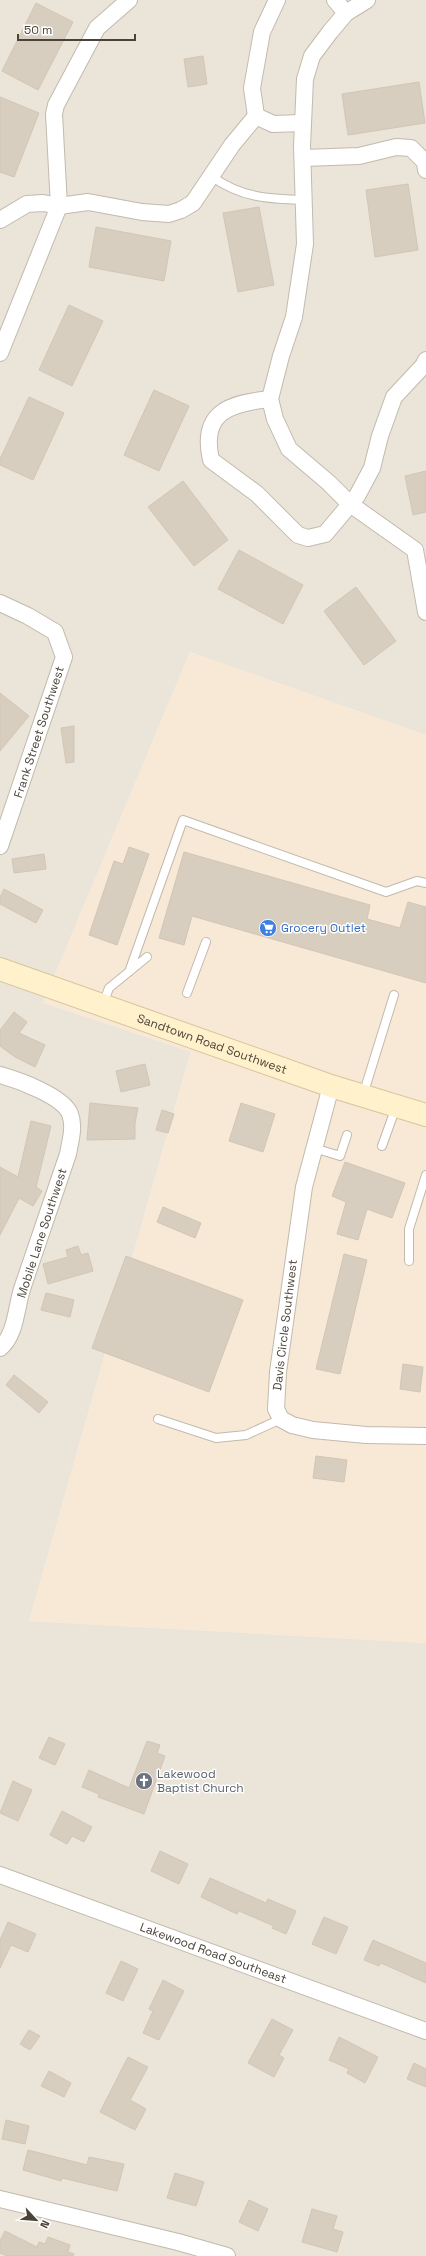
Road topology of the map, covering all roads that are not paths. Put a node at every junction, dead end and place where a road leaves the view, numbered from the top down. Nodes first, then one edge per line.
1 (129, 0) edge
2 (277, 0) edge
3 (335, 0) edge
4 (367, 0) edge
5 (346, 13) junction
6 (256, 116) junction
7 (302, 123) junction
8 (303, 158) junction
9 (426, 170) edge
10 (211, 176) junction
11 (305, 200) junction
12 (58, 206) junction
13 (0, 220) edge
14 (0, 353) edge
15 (426, 360) edge
16 (270, 399) junction
17 (350, 504) junction
18 (421, 549) edge
19 (0, 603) edge
20 (426, 612) edge
21 (0, 846) edge
22 (426, 883) edge
23 (206, 942) dead end
24 (147, 957) dead end
25 (0, 969) edge
26 (129, 972) junction
27 (187, 993) dead end
28 (394, 995) dead end
29 (103, 1004) junction
30 (0, 1075) edge
31 (331, 1086) junction
32 (363, 1096) junction
33 (396, 1106) junction
34 (426, 1115) edge
35 (347, 1135) dead end
36 (382, 1146) dead end
37 (314, 1148) junction
38 (426, 1175) edge
39 (409, 1261) dead end
40 (0, 1348) edge
41 (158, 1418) dead end
42 (281, 1419) junction
43 (426, 1436) edge
44 (0, 1875) edge
45 (426, 2031) edge
46 (0, 2199) edge
47 (227, 2256) edge

1 - 12 street
2 - 6 street
3 - 5 street
4 - 5 street
5 - 7 street
6 - 7 street
6 - 10 street
7 - 8 street
8 - 9 street
8 - 11 street
10 - 11 lane
10 - 12 street
11 - 16 street
12 - 13 street
12 - 14 street
15 - 17 street
16 - 17 street
16 - 17 street
17 - 18 street
18 - 20 street
19 - 21 street, Frank Street Southwest
22 - 26 lane
23 - 27 lane
24 - 26 lane
25 - 29 street, Sandtown Road Southwest
26 - 29 lane
28 - 32 lane
29 - 31 street, Sandtown Road Southwest
30 - 40 street, Mobile Lane Southwest
31 - 32 street, Sandtown Road Southwest
31 - 37 street, Davis Circle Southwest
32 - 33 street, Sandtown Road Southwest
33 - 34 street, Sandtown Road Southwest
33 - 36 lane
35 - 37 lane
37 - 42 street, Davis Circle Southwest
38 - 39 lane
41 - 42 lane
42 - 43 street
44 - 45 street, Lakewood Road Southeast
46 - 47 street

